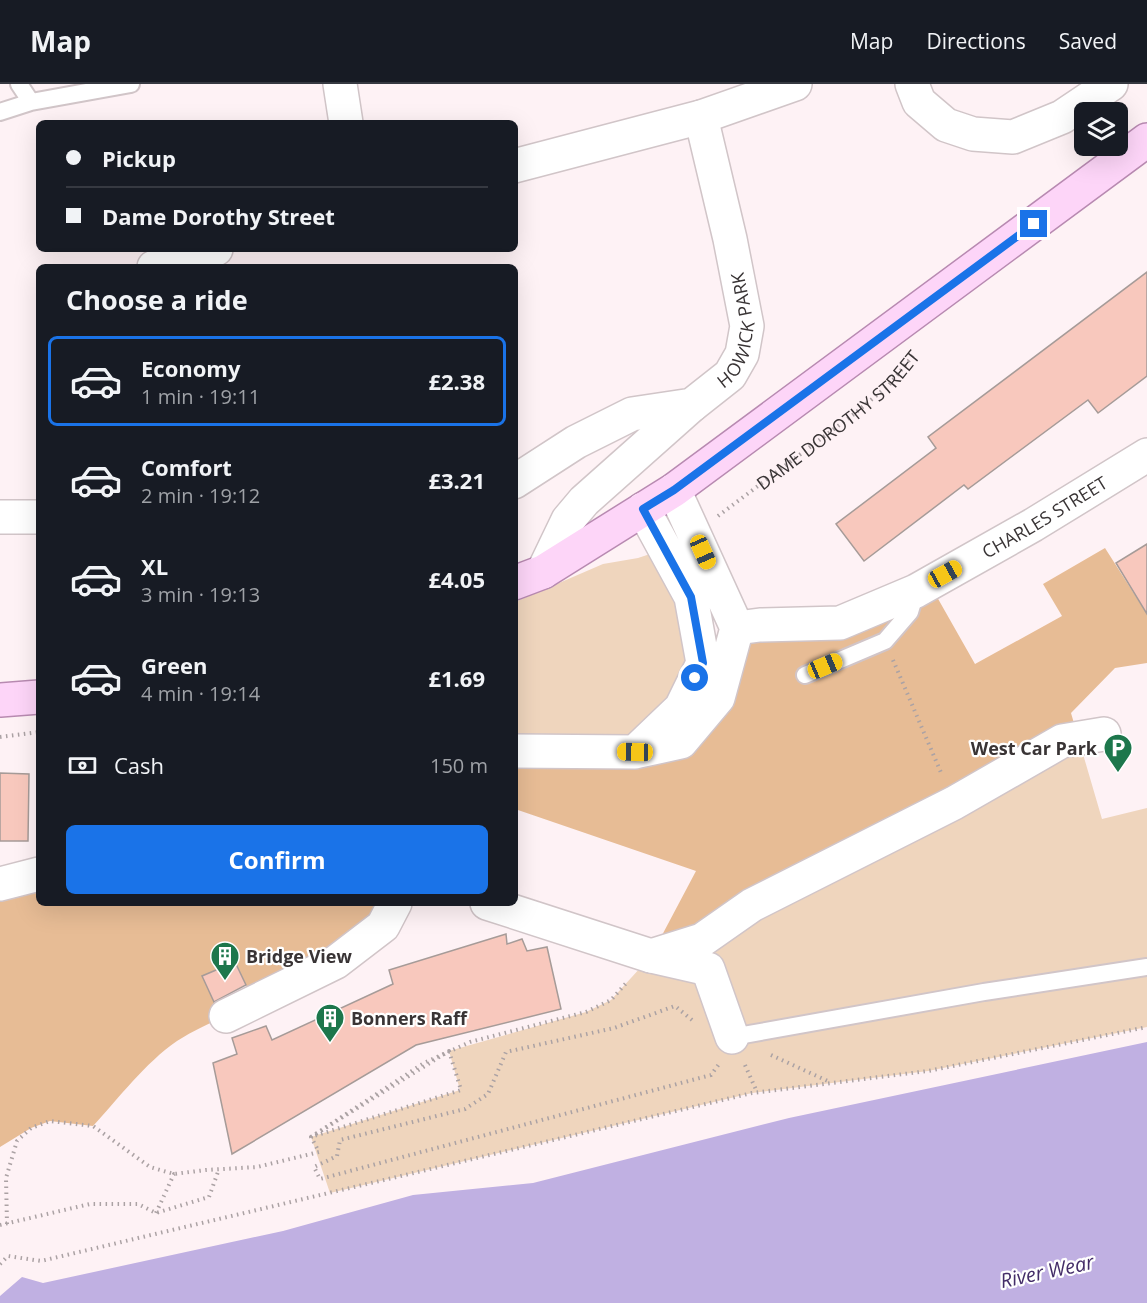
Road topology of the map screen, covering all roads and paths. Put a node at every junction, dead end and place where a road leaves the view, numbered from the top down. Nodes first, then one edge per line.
1 (19, 84) edge
2 (131, 84) edge
3 (339, 84) edge
4 (795, 84) edge
5 (912, 84) edge
6 (1111, 84) edge
7 (31, 102) junction
8 (0, 112) edge
9 (701, 117) junction
10 (345, 120) edge
11 (1147, 140) edge
12 (518, 165) edge
13 (206, 252) edge
14 (164, 264) edge
15 (921, 346) dead end
16 (692, 405) junction
17 (1147, 455) edge
18 (518, 479) edge
19 (674, 490) junction
20 (643, 509) junction
21 (728, 509) dead end
22 (0, 517) edge
23 (36, 517) edge
24 (529, 578) edge
25 (916, 591) junction
26 (737, 628) junction
27 (885, 641) junction
28 (805, 675) dead end
29 (36, 697) edge
30 (0, 700) edge
31 (36, 732) edge
32 (1104, 734) dead end
33 (0, 737) edge
34 (518, 751) edge
35 (635, 752) junction
36 (954, 803) junction
37 (36, 875) edge
38 (0, 884) edge
39 (393, 906) edge
40 (497, 906) edge
41 (651, 956) junction
42 (1147, 967) edge
43 (226, 1016) dead end
44 (1147, 1027) edge
45 (732, 1037) junction
46 (449, 1051) junction
47 (832, 1083) junction
48 (311, 1137) junction
49 (219, 1169) junction
50 (174, 1174) junction
51 (156, 1213) junction
52 (7, 1224) junction
53 (0, 1226) edge
54 (0, 1264) edge

1 - 7 lane
2 - 7 lane
3 - 10 street
4 - 9 street
5 - 6 street
7 - 8 lane
9 - 12 street
9 - 16 street, HOWICK PARK
11 - 19 main road, DAME DOROTHY STREET
13 - 14 street
15 - 21 path, DAME DOROTHY STREET
16 - 18 street, HOWICK PARK
16 - 24 street
17 - 25 street, CHARLES STREET
19 - 20 main road, DAME DOROTHY STREET
19 - 26 street
20 - 24 main road, DAME DOROTHY STREET
20 - 35 street
22 - 23 street
25 - 26 street, CHARLES STREET
25 - 27 lane
26 - 35 street
27 - 28 lane
27 - 36 path
29 - 30 main road
31 - 33 path
32 - 36 street
34 - 35 street
36 - 41 street
37 - 38 street
39 - 43 street
40 - 41 street
41 - 45 street
41 - 46 path
42 - 45 lane
44 - 47 path
45 - 45 path
45 - 47 path
46 - 48 path
46 - 48 path
47 - 54 path
48 - 49 path
49 - 50 path
49 - 51 path
50 - 51 path
50 - 52 path
51 - 52 path
52 - 53 path

